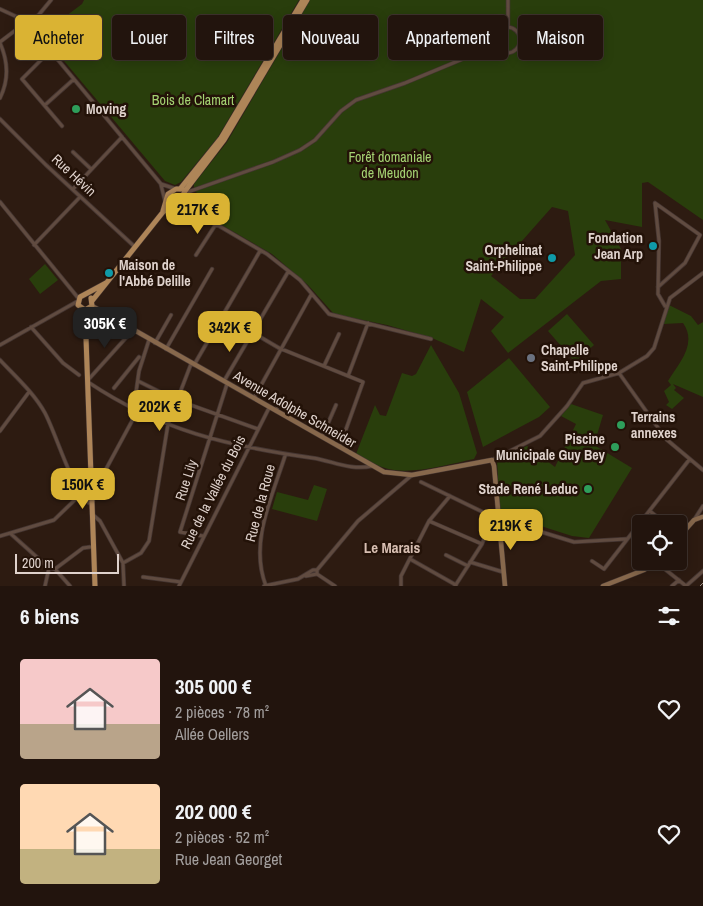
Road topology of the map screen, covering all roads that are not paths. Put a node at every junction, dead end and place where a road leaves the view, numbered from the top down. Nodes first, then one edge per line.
1 (44, 0) edge
2 (51, 0) edge
3 (303, 0) edge
4 (308, 0) edge
5 (508, 0) edge
6 (48, 4) junction
7 (0, 9) edge
8 (38, 15) edge
9 (508, 15) edge
10 (15, 16) edge
11 (508, 27) edge
12 (15, 30) edge
13 (0, 42) edge
14 (508, 53) edge
15 (42, 60) edge
16 (58, 60) edge
17 (460, 60) edge
18 (18, 74) dead end
19 (22, 79) junction
20 (74, 79) junction
21 (0, 98) edge
22 (44, 105) junction
23 (0, 119) edge
24 (62, 126) dead end
25 (122, 137) junction
26 (73, 152) dead end
27 (91, 169) junction
28 (161, 184) junction
29 (72, 190) junction
30 (182, 191) junction
31 (80, 196) junction
32 (0, 202) edge
33 (165, 202) junction
34 (172, 206) junction
35 (185, 206) junction
36 (163, 212) junction
37 (216, 224) junction
38 (34, 245) junction
39 (135, 246) junction
40 (260, 251) junction
41 (196, 255) dead end
42 (212, 269) dead end
43 (288, 272) junction
44 (703, 273) edge
45 (110, 281) junction
46 (658, 287) junction
47 (312, 294) junction
48 (85, 295) junction
49 (78, 300) junction
50 (92, 304) junction
51 (665, 307) junction
52 (84, 310) junction
53 (171, 315) dead end
54 (223, 316) junction
55 (368, 323) junction
56 (30, 327) junction
57 (133, 330) junction
58 (252, 332) junction
59 (339, 334) dead end
60 (431, 339) dead end
61 (150, 340) junction
62 (155, 343) junction
63 (0, 345) edge
64 (166, 349) junction
65 (281, 349) junction
66 (140, 356) dead end
67 (0, 360) edge
68 (192, 365) junction
69 (324, 366) junction
70 (619, 373) junction
71 (79, 375) dead end
72 (348, 376) junction
73 (88, 381) junction
74 (138, 382) junction
75 (226, 383) junction
76 (114, 388) dead end
77 (29, 392) junction
78 (253, 399) junction
79 (176, 400) junction
80 (279, 403) dead end
81 (336, 405) dead end
82 (269, 408) junction
83 (134, 409) junction
84 (275, 411) junction
85 (218, 415) junction
86 (168, 426) junction
87 (258, 429) junction
88 (0, 431) edge
89 (211, 438) junction
90 (322, 438) junction
91 (339, 448) junction
92 (247, 449) junction
93 (285, 456) junction
94 (492, 460) junction
95 (689, 460) junction
96 (372, 466) junction
97 (703, 470) edge
98 (412, 475) junction
99 (421, 482) dead end
100 (92, 484) junction
101 (82, 493) junction
102 (450, 496) junction
103 (92, 502) junction
104 (703, 506) edge
105 (700, 510) junction
106 (651, 512) junction
107 (93, 514) junction
108 (655, 515) edge
109 (493, 517) junction
110 (702, 517) edge
111 (499, 519) junction
112 (429, 520) junction
113 (694, 520) junction
114 (687, 528) edge
115 (10, 534) junction
116 (0, 536) edge
117 (203, 536) junction
118 (626, 539) junction
119 (482, 544) junction
120 (90, 547) dead end
121 (446, 555) dead end
122 (410, 559) junction
123 (592, 561) dead end
124 (123, 563) junction
125 (469, 564) junction
126 (49, 568) junction
127 (55, 569) junction
128 (644, 570) edge
129 (667, 570) edge
130 (703, 571) edge
131 (503, 572) junction
132 (315, 573) junction
133 (143, 576) dead end
134 (679, 580) junction
135 (180, 584) edge
136 (456, 585) edge
137 (45, 586) edge
138 (70, 586) edge
139 (95, 586) edge
140 (124, 586) edge
141 (265, 586) edge
142 (335, 586) edge
143 (401, 586) edge
144 (505, 586) edge
145 (604, 586) edge
146 (672, 586) edge
147 (686, 586) edge

1 - 6 street
2 - 6 street
3 - 30 main road
4 - 30 main road
5 - 9 street
6 - 8 street
7 - 10 street
11 - 14 street
12 - 13 street
13 - 21 street
15 - 19 street
16 - 20 street
17 - 30 street
18 - 19 street
19 - 22 street
20 - 22 street
20 - 25 street
22 - 24 street
23 - 29 street, Rue Hévin
25 - 27 street
25 - 28 street
26 - 27 street
27 - 29 street
28 - 30 street
28 - 33 street
29 - 31 street, Rue Hévin
30 - 33 main road
30 - 34 main road
30 - 35 street
31 - 38 street
31 - 39 street, Rue Hévin
32 - 38 street
33 - 34 main road
33 - 36 main road
34 - 35 street
34 - 36 main road
35 - 37 street
36 - 39 main road
37 - 40 street
37 - 41 street
38 - 49 street
39 - 45 main road
40 - 43 street
40 - 54 street
42 - 64 street
43 - 47 street
43 - 58 street, Rue Lily
44 - 51 street
45 - 48 main road
45 - 50 main road
46 - 46 street
46 - 51 street
47 - 55 street
47 - 65 street
48 - 49 main road
48 - 50 main road
49 - 52 main road
49 - 56 street
50 - 52 main road
50 - 57 street, Avenue Adolphe Schneider
51 - 70 street
52 - 73 main road
53 - 62 street
54 - 58 street
54 - 68 street
55 - 60 street
55 - 72 street
56 - 63 street
56 - 71 street
57 - 61 street, Avenue Adolphe Schneider
57 - 73 street
58 - 65 street
58 - 75 street, Rue Lily
59 - 69 street
61 - 62 street, Avenue Adolphe Schneider
61 - 74 street
62 - 64 street, Avenue Adolphe Schneider
64 - 68 street, Avenue Adolphe Schneider
65 - 69 street
65 - 78 street
66 - 76 street
67 - 77 street
68 - 75 street, Avenue Adolphe Schneider
68 - 79 street
69 - 72 street
70 - 94 street
70 - 95 street
72 - 91 street
73 - 83 street
73 - 100 main road
74 - 79 street
74 - 83 street
75 - 78 street, Avenue Adolphe Schneider
75 - 85 street, Rue Lily
77 - 88 street
77 - 101 street
78 - 82 street, Avenue Adolphe Schneider
79 - 85 street
79 - 86 street
80 - 84 street
81 - 90 street
82 - 84 street, Avenue Adolphe Schneider
82 - 87 street, Rue de la Vallée du Bois
83 - 86 street
83 - 100 street
84 - 90 street, Avenue Adolphe Schneider
85 - 87 street
85 - 89 street, Rue Lily
86 - 89 street
86 - 124 street
87 - 92 street, Rue de la Vallée du Bois
89 - 92 street
89 - 117 street, Rue Lily
90 - 91 street, Avenue Adolphe Schneider
91 - 96 street, Avenue Adolphe Schneider
92 - 93 street
92 - 117 street, Rue de la Vallée du Bois
93 - 96 street
93 - 141 street, Rue de la Roue
94 - 98 street, Avenue Adolphe Schneider
94 - 111 street
95 - 97 street
95 - 106 street
96 - 98 street, Avenue Adolphe Schneider
98 - 132 street
99 - 102 street
100 - 103 main road
101 - 103 street
101 - 115 street
102 - 109 street
102 - 112 street
103 - 107 main road
104 - 105 street
105 - 110 street
105 - 113 street
106 - 108 street
106 - 118 street
107 - 124 street
107 - 139 main road
109 - 111 street
109 - 119 street
110 - 113 street
111 - 118 street
111 - 131 street
112 - 119 street
112 - 122 street
113 - 114 street
115 - 116 street
115 - 126 street
117 - 135 street, Rue de la Vallée du Bois
118 - 123 street
119 - 125 street
120 - 127 street
121 - 125 street
122 - 136 street
122 - 143 street
124 - 140 street
125 - 131 street
125 - 136 street
126 - 127 street
126 - 137 street
127 - 138 street
128 - 145 street
129 - 134 street
130 - 147 street
131 - 144 street
132 - 141 street
132 - 142 street
133 - 135 street
134 - 146 street
134 - 147 street

